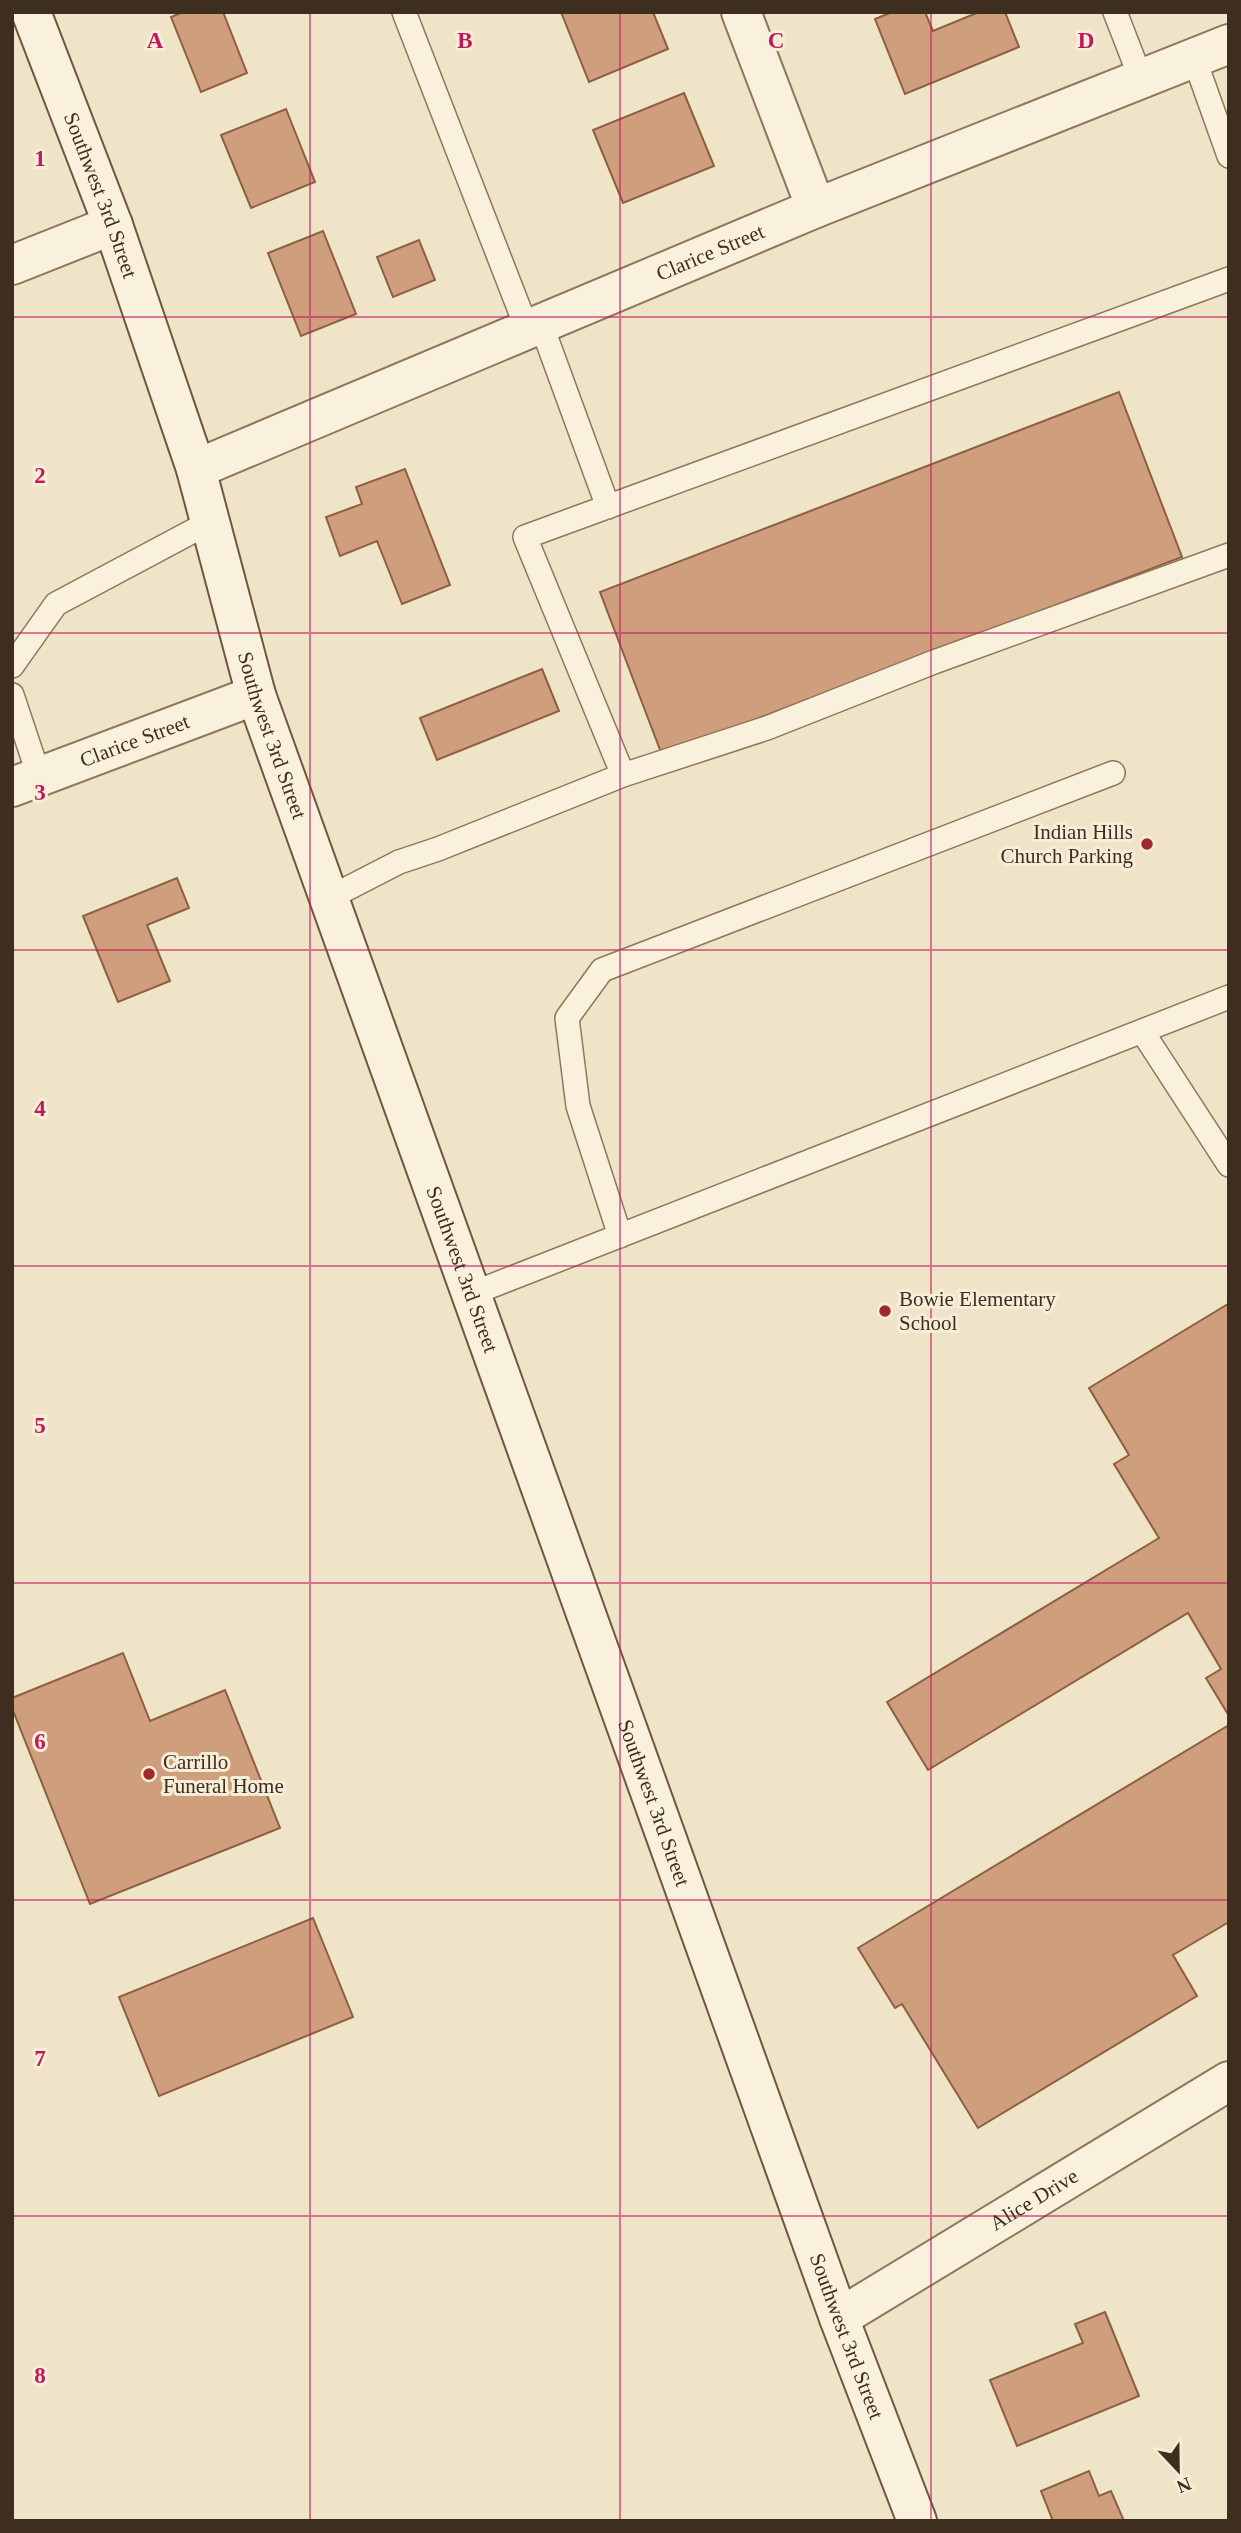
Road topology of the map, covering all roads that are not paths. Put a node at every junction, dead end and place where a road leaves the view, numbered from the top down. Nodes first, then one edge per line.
1 (31, 12) edge
2 (404, 12) edge
3 (741, 12) edge
4 (1115, 12) edge
5 (1229, 44) edge
6 (1194, 58) junction
7 (1141, 79) junction
8 (1229, 156) edge
9 (816, 208) junction
10 (113, 225) junction
11 (12, 265) edge
12 (1229, 278) edge
13 (534, 326) junction
14 (196, 469) junction
15 (608, 507) junction
16 (210, 522) junction
17 (1229, 555) edge
18 (12, 666) edge
19 (12, 695) edge
20 (256, 695) junction
21 (1113, 773) dead end
22 (623, 775) junction
23 (26, 781) edge
24 (329, 898) junction
25 (1229, 997) edge
26 (1142, 1031) junction
27 (1229, 1164) edge
28 (620, 1236) junction
29 (471, 1294) junction
30 (1229, 2081) edge
31 (839, 2318) junction
32 (917, 2521) edge

1 - 10 street, Southwest 3rd Street
2 - 13 lane
3 - 9 street
4 - 7 lane
5 - 6 street, Clarice Street
6 - 7 street, Clarice Street
6 - 8 lane
7 - 9 street, Clarice Street
9 - 13 street, Clarice Street
10 - 11 street
10 - 14 street, Southwest 3rd Street
12 - 15 lane
13 - 14 street, Clarice Street
13 - 15 lane
14 - 16 street, Southwest 3rd Street
15 - 22 lane
16 - 18 lane
16 - 20 street, Southwest 3rd Street
17 - 22 lane
19 - 23 lane
20 - 23 street, Clarice Street
20 - 24 street, Southwest 3rd Street
21 - 28 lane
22 - 24 lane
24 - 29 street, Southwest 3rd Street
25 - 26 lane
26 - 27 lane
26 - 28 lane
28 - 29 lane
29 - 31 street, Southwest 3rd Street
30 - 31 street, Alice Drive
31 - 32 street, Southwest 3rd Street

